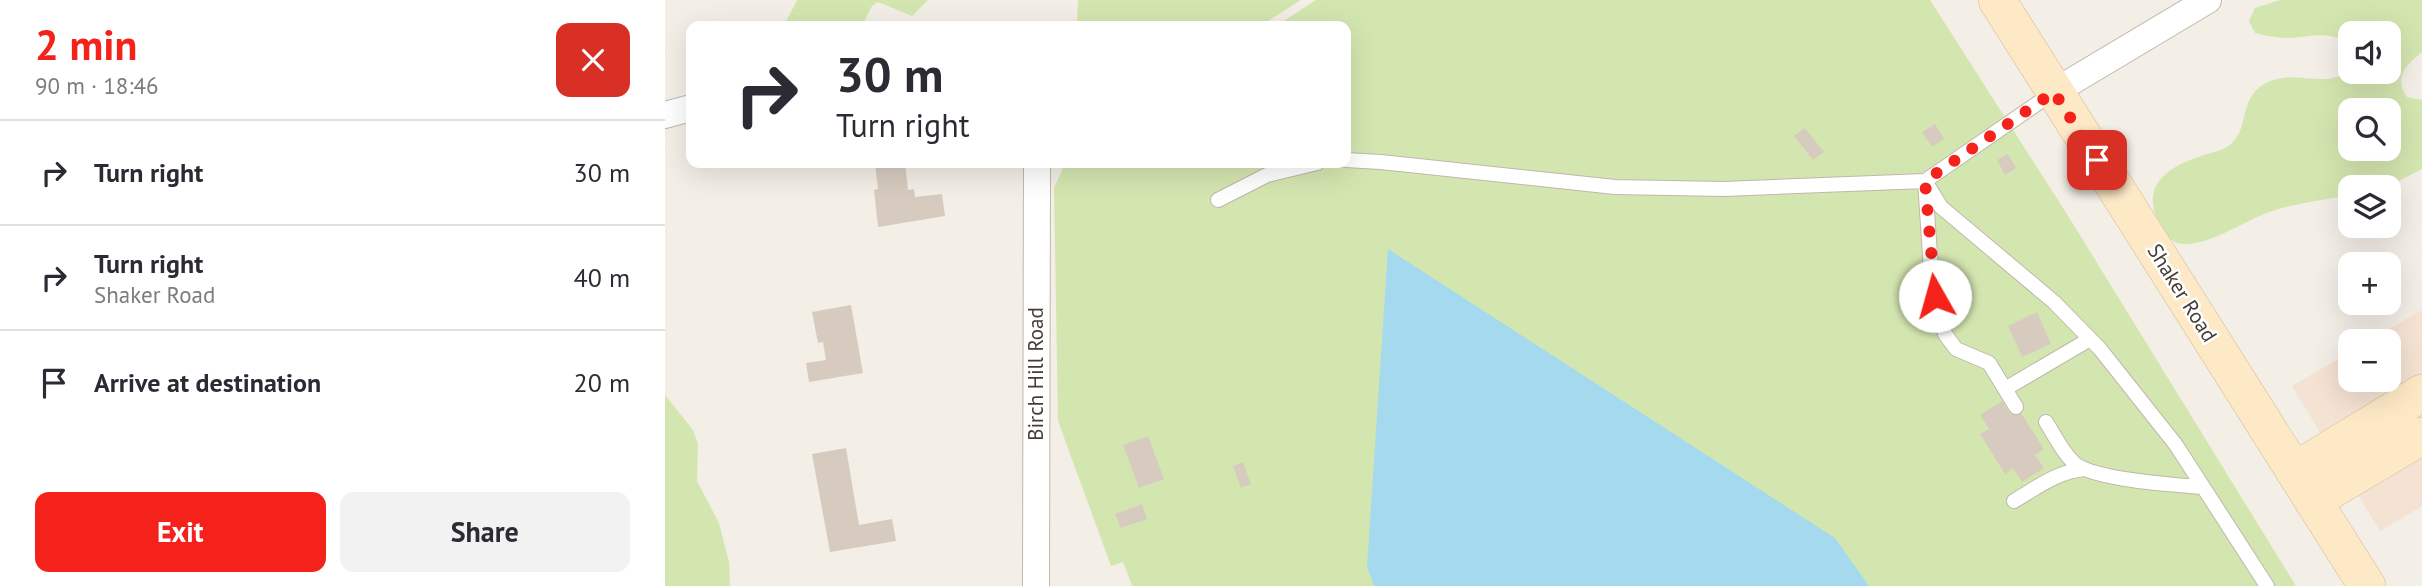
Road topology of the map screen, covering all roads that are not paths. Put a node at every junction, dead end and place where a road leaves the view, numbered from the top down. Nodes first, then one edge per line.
1 (1997, 0) edge
2 (2208, 0) edge
3 (2054, 92) junction
4 (686, 110) edge
5 (665, 116) edge
6 (1351, 160) edge
7 (1037, 168) edge
8 (1296, 168) edge
9 (1925, 181) junction
10 (1218, 200) dead end
11 (2090, 339) junction
12 (2005, 389) junction
13 (2422, 393) edge
14 (2016, 407) dead end
15 (2046, 422) dead end
16 (2422, 436) edge
17 (2087, 469) junction
18 (2304, 486) junction
19 (2203, 487) junction
20 (2014, 501) dead end
21 (1036, 586) edge
22 (2267, 586) edge
23 (2367, 586) edge

1 - 3 main road, Shaker Road
2 - 3 street
3 - 9 lane
3 - 18 main road, Shaker Road
4 - 5 street
6 - 9 lane
7 - 21 street, Birch Hill Road
8 - 10 lane
9 - 11 lane
9 - 12 lane
11 - 12 lane
11 - 19 lane
12 - 14 lane
13 - 18 main road
15 - 17 lane
16 - 18 main road
17 - 19 lane
17 - 20 lane
18 - 23 main road, Shaker Road
19 - 22 lane

